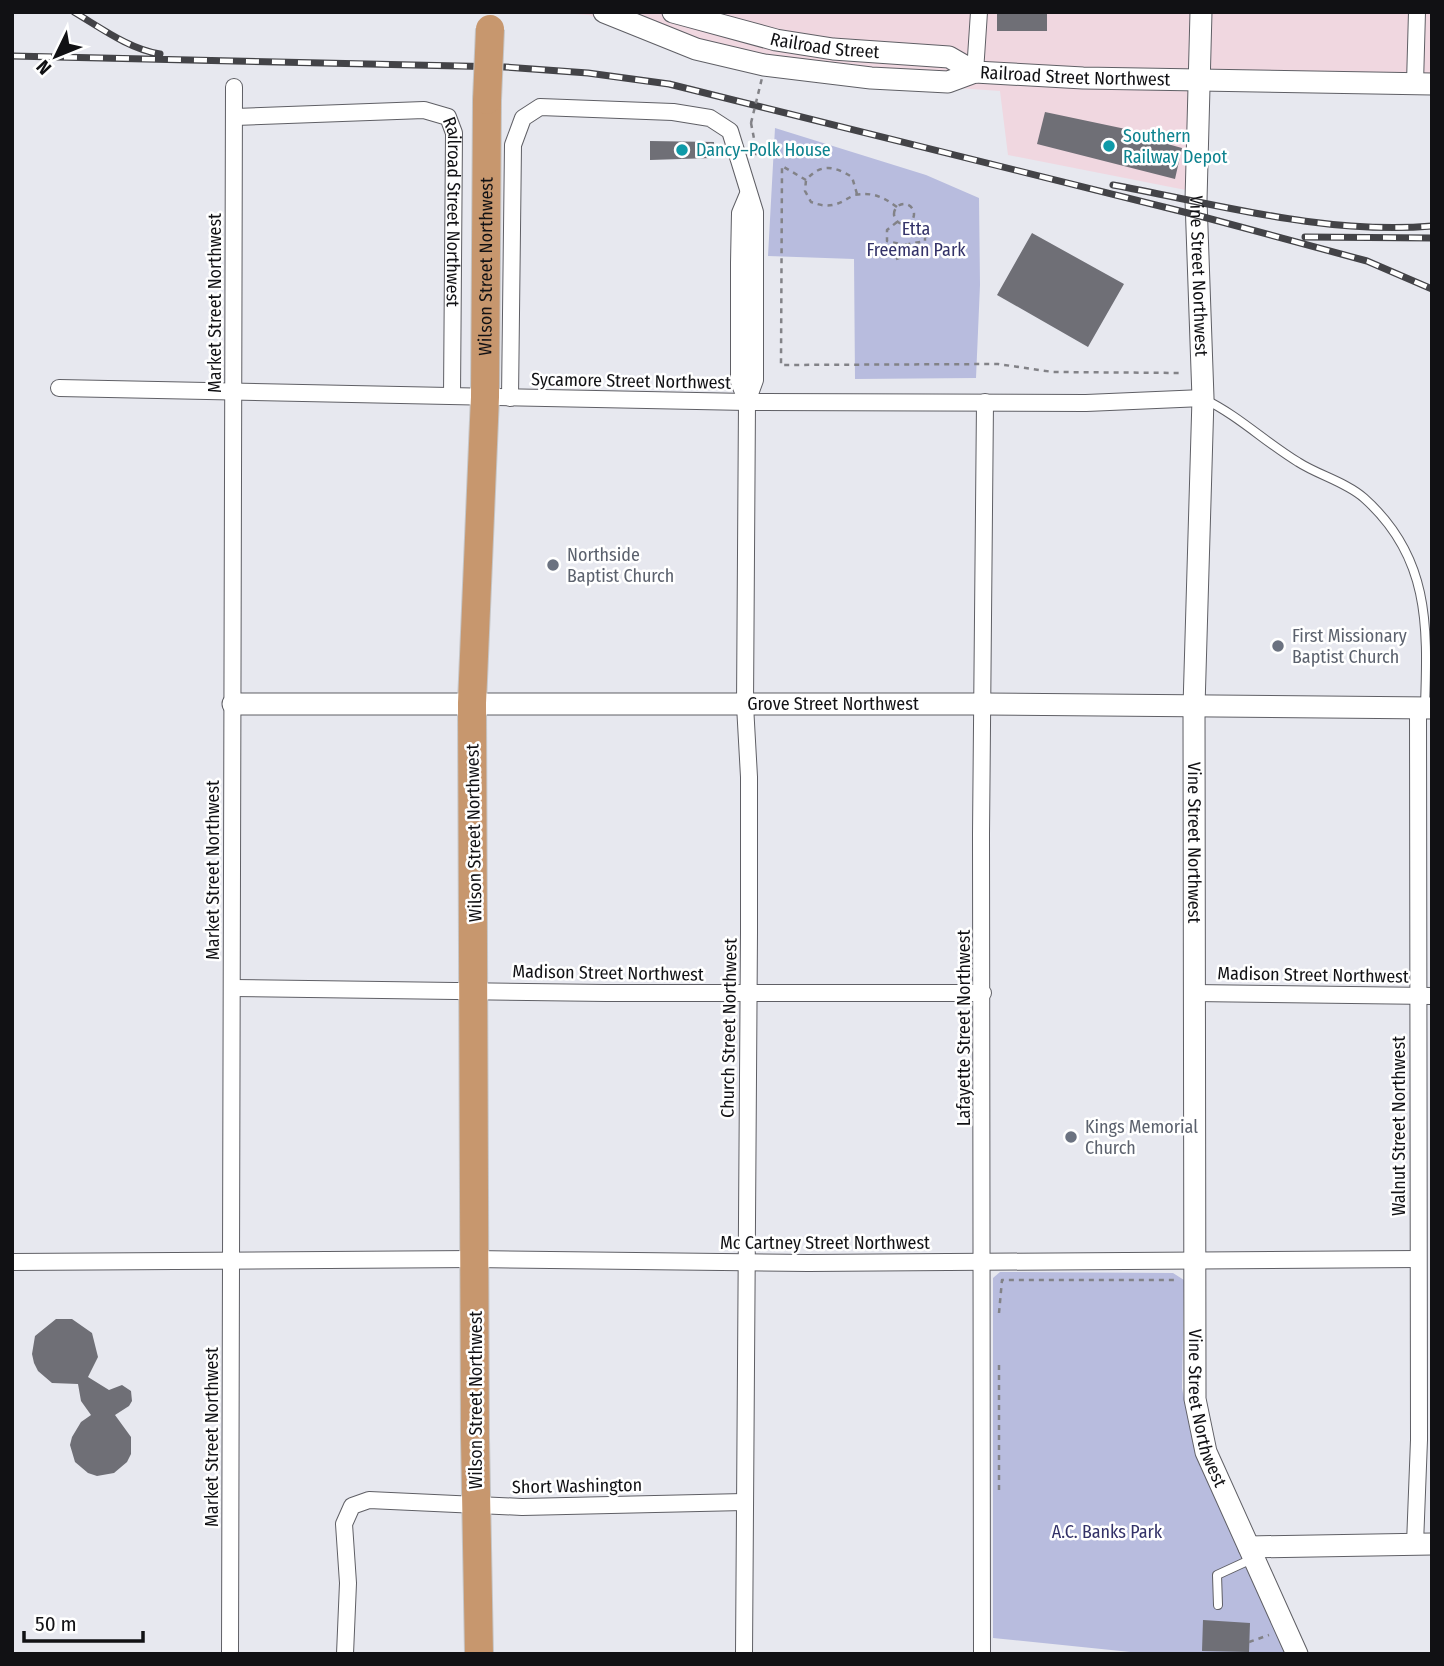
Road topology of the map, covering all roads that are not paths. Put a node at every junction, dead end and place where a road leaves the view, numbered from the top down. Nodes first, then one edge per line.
1 (604, 12) edge
2 (673, 12) edge
3 (979, 12) edge
4 (1201, 12) edge
5 (1418, 12) edge
6 (490, 21) edge
7 (975, 72) junction
8 (1200, 81) junction
9 (1424, 84) edge
10 (234, 87) dead end
11 (235, 117) junction
12 (58, 388) dead end
13 (234, 392) junction
14 (453, 396) junction
15 (497, 397) junction
16 (1203, 398) junction
17 (747, 402) junction
18 (985, 402) junction
19 (472, 703) junction
20 (233, 704) junction
21 (984, 704) junction
22 (745, 705) junction
23 (1194, 707) junction
24 (1425, 708) edge
25 (232, 988) junction
26 (475, 991) junction
27 (983, 993) junction
28 (1195, 993) junction
29 (748, 994) junction
30 (1424, 996) edge
31 (474, 1259) junction
32 (1418, 1259) junction
33 (1194, 1260) junction
34 (231, 1261) junction
35 (12, 1262) edge
36 (746, 1262) junction
37 (984, 1262) junction
38 (744, 1502) junction
39 (476, 1506) junction
40 (1424, 1544) edge
41 (1251, 1553) junction
42 (1218, 1605) dead end
43 (230, 1654) edge
44 (345, 1654) edge
45 (479, 1654) edge
46 (744, 1654) edge
47 (982, 1654) edge
48 (1297, 1654) edge

1 - 7 street, Railroad Street Northwest
2 - 7 street, Railroad Street
3 - 7 street
4 - 8 street, Vine Street Northwest
5 - 9 street
6 - 15 highway, Wilson Street Northwest, bridge
7 - 8 street, Railroad Street Northwest
8 - 9 street, Railroad Street Northwest
8 - 16 street, Vine Street Northwest
10 - 11 street, Market Street Northwest
11 - 13 street, Market Street Northwest
11 - 14 street, Railroad Street Northwest
12 - 13 street, Sycamore Street Northwest
13 - 14 street, Sycamore Street Northwest
13 - 20 street, Market Street Northwest
14 - 15 street, Sycamore Street Northwest
15 - 17 street, Sycamore Street Northwest
15 - 17 street, Church Street Northwest
15 - 19 highway, Wilson Street Northwest
16 - 18 street, Sycamore Street Northwest
16 - 23 street, Vine Street Northwest
16 - 24 lane
17 - 18 street, Sycamore Street Northwest
17 - 22 street, Church Street Northwest
18 - 21 street, Lafayette Street Northwest
19 - 20 street, Grove Street Northwest
19 - 22 street, Grove Street Northwest
19 - 26 highway, Wilson Street Northwest
20 - 25 street, Market Street Northwest
21 - 22 street, Grove Street Northwest
21 - 23 street, Grove Street Northwest
21 - 27 street, Lafayette Street Northwest
22 - 29 street, Church Street Northwest
23 - 24 street, Grove Street Northwest
23 - 28 street, Vine Street Northwest
24 - 30 street, Walnut Street Northwest
25 - 26 street, Madison Street Northwest
25 - 34 street, Market Street Northwest
26 - 29 street, Madison Street Northwest
26 - 31 highway, Wilson Street Northwest
27 - 29 street, Madison Street Northwest
27 - 37 street, Lafayette Street Northwest
28 - 30 street, Madison Street Northwest
28 - 33 street, Vine Street Northwest
29 - 36 street, Church Street Northwest
30 - 32 street, Walnut Street Northwest
31 - 34 street, Mc Cartney Street Northwest
31 - 36 street, Mc Cartney Street Northwest
31 - 39 highway, Wilson Street Northwest
32 - 33 street, Mc Cartney Street Northwest
32 - 40 street, Walnut Street Northwest
33 - 37 street, Mc Cartney Street Northwest
33 - 41 street, Vine Street Northwest
34 - 35 street, Mc Cartney Street Northwest
34 - 43 street, Market Street Northwest
36 - 37 street, Mc Cartney Street Northwest
36 - 38 street, Church Street Northwest
37 - 47 street, Lafayette Street Northwest
38 - 39 street, Short Washington
38 - 46 street, Church Street Northwest
39 - 44 street, Short Washington
39 - 45 highway, Wilson Street Northwest
40 - 41 street
41 - 42 lane
41 - 48 street, Vine Street Northwest

